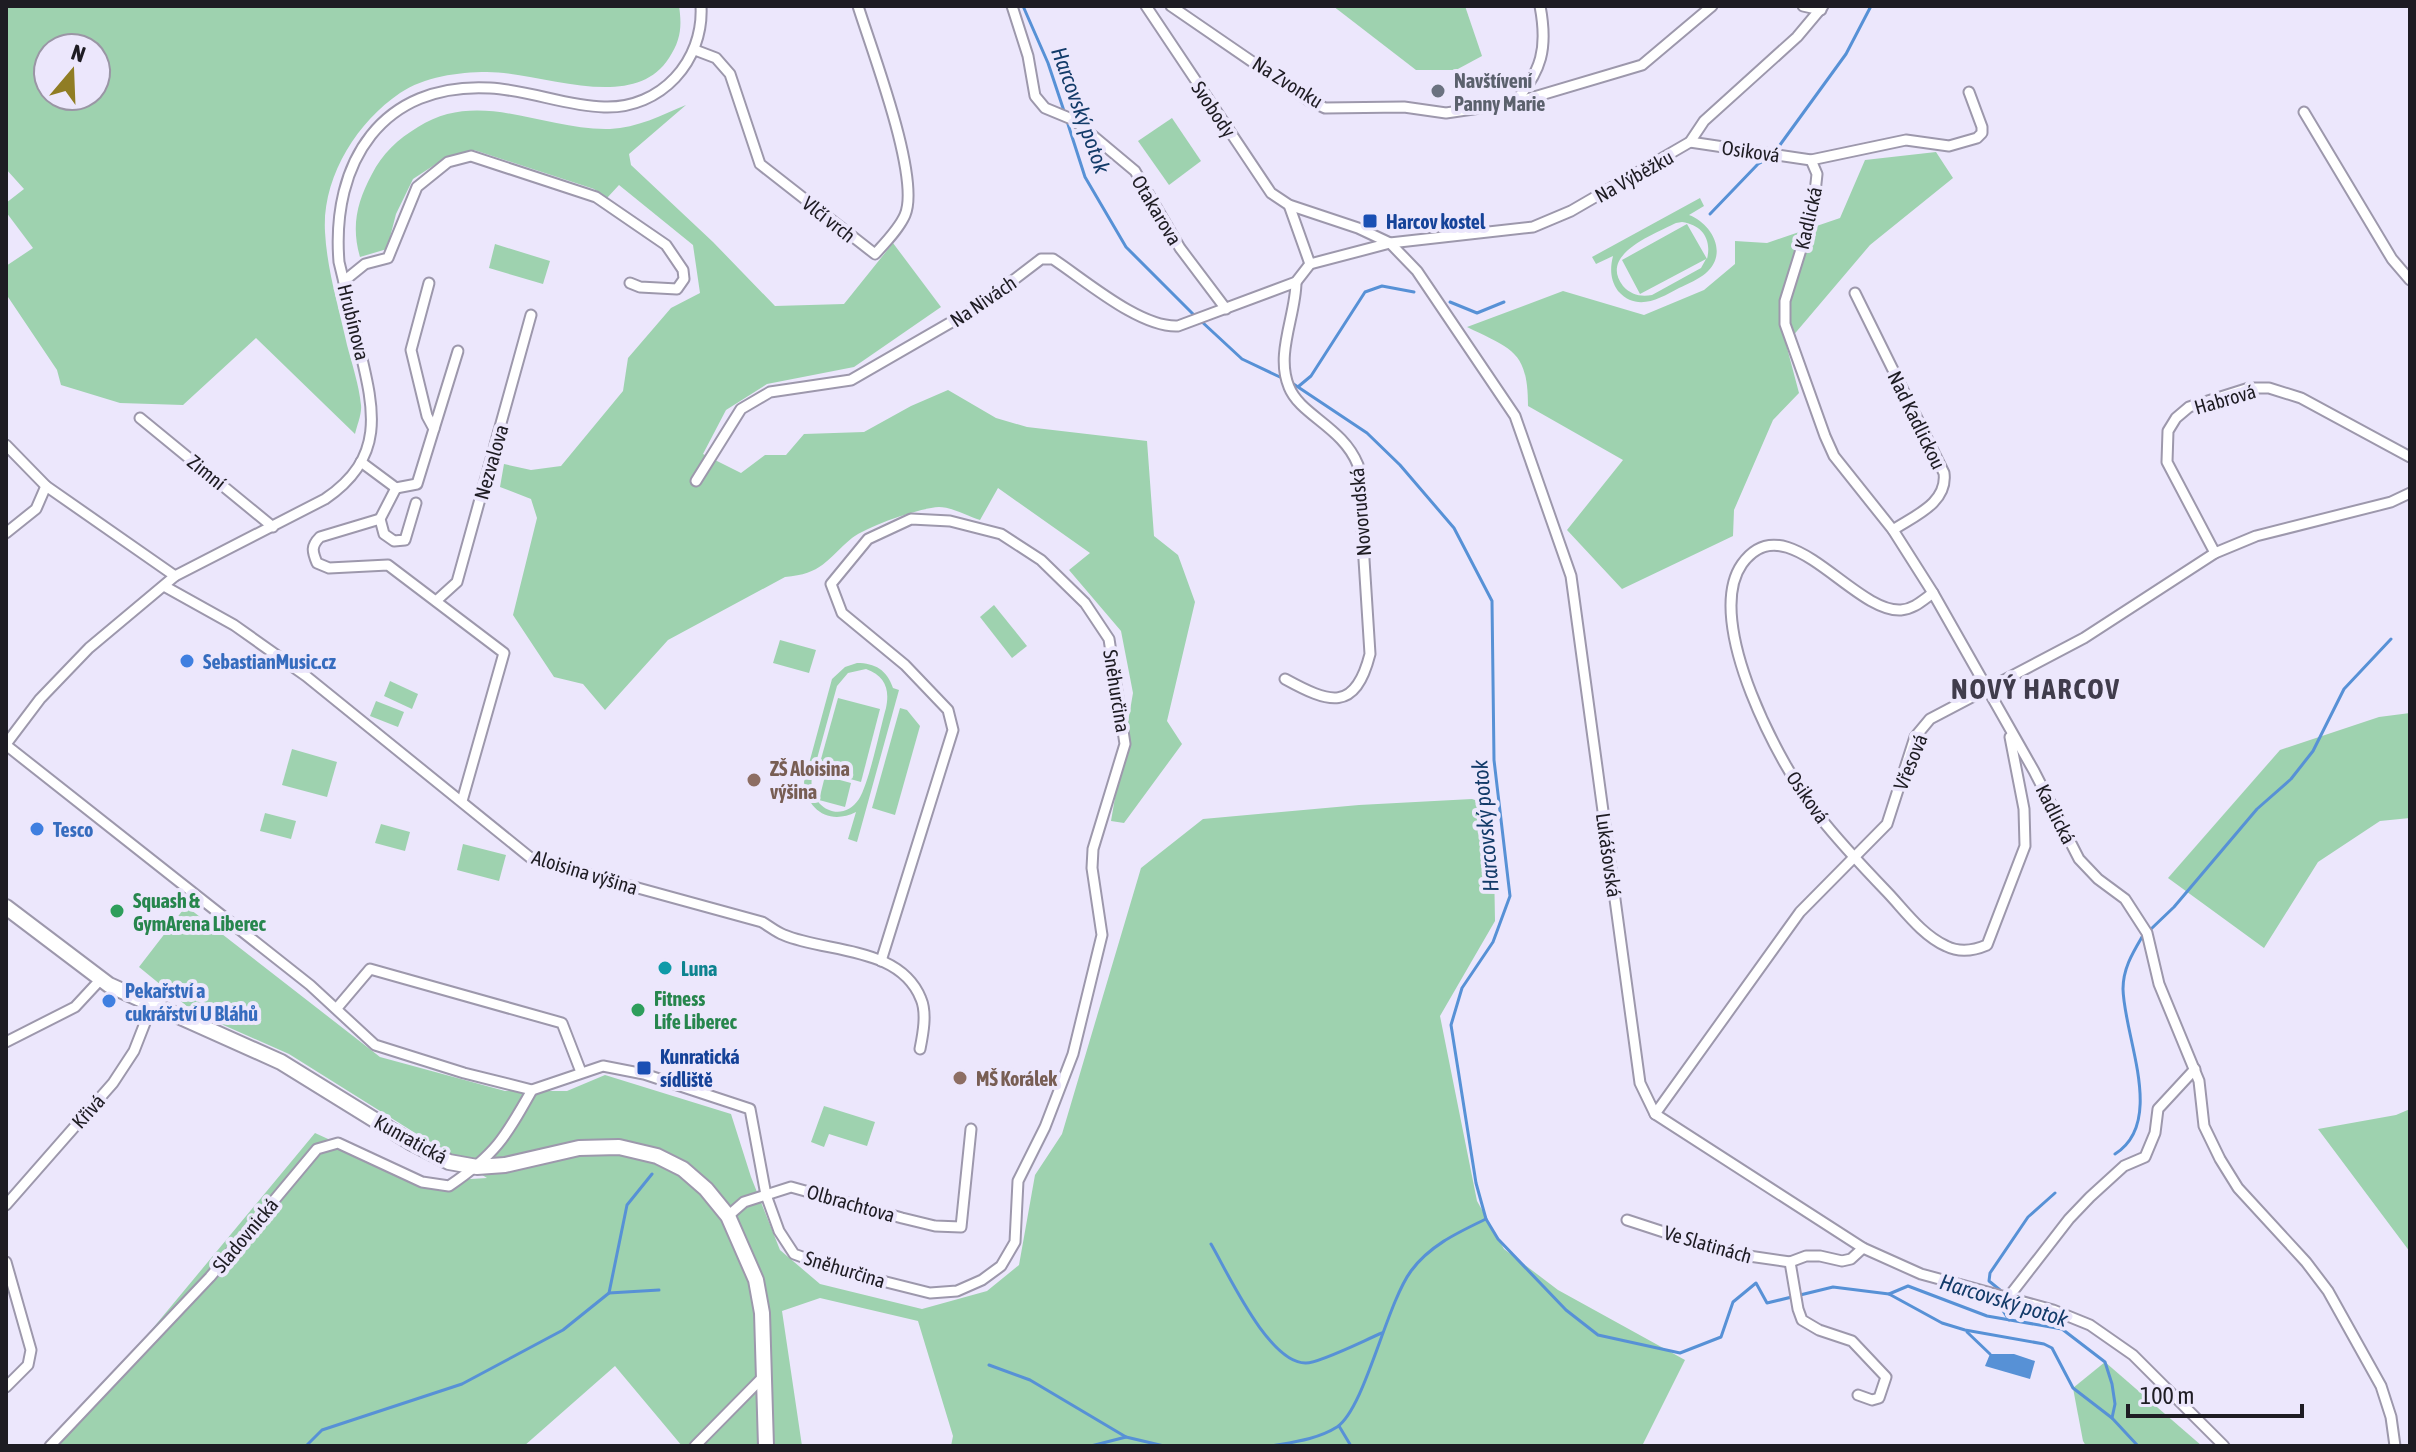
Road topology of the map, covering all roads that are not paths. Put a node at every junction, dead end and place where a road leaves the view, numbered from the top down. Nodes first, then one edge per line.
1 (701, 6) edge
2 (858, 6) edge
3 (1012, 6) edge
4 (1146, 6) edge
5 (1171, 6) edge
6 (1540, 6) edge
7 (1712, 6) edge
8 (1803, 6) edge
9 (1822, 8) edge
10 (695, 50) junction
11 (1969, 92) dead end
12 (1514, 103) junction
13 (2304, 112) dead end
14 (1690, 142) junction
15 (1811, 160) junction
16 (1289, 205) junction
17 (1390, 243) junction
18 (1310, 264) junction
19 (2410, 280) edge
20 (344, 281) junction
21 (1296, 282) junction
22 (429, 283) dead end
23 (630, 283) dead end
24 (1855, 293) dead end
25 (1226, 309) junction
26 (531, 315) dead end
27 (458, 351) dead end
28 (140, 418) dead end
29 (434, 429) junction
30 (6, 445) edge
31 (2410, 457) edge
32 (361, 462) junction
33 (696, 481) dead end
34 (46, 486) junction
35 (396, 488) junction
36 (2410, 493) edge
37 (416, 503) dead end
38 (380, 519) junction
39 (273, 527) junction
40 (1893, 530) junction
41 (6, 533) edge
42 (2215, 553) junction
43 (175, 576) junction
44 (164, 586) junction
45 (1933, 593) junction
46 (436, 601) junction
47 (1285, 679) dead end
48 (1987, 689) junction
49 (2008, 728) junction
50 (6, 744) edge
51 (462, 801) junction
52 (1855, 858) junction
53 (6, 907) edge
54 (881, 961) junction
55 (101, 979) junction
56 (152, 1005) junction
57 (337, 1008) junction
58 (6, 1042) edge
59 (920, 1049) dead end
60 (2195, 1069) junction
61 (581, 1072) junction
62 (532, 1090) junction
63 (1655, 1114) junction
64 (971, 1129) dead end
65 (477, 1167) junction
66 (766, 1195) junction
67 (6, 1205) edge
68 (728, 1216) junction
69 (1627, 1220) dead end
70 (1863, 1248) junction
71 (6, 1262) edge
72 (1790, 1262) junction
73 (2007, 1299) junction
74 (764, 1376) junction
75 (6, 1387) edge
76 (1858, 1395) dead end
77 (50, 1446) edge
78 (695, 1446) edge
79 (766, 1446) edge
80 (2224, 1446) edge
81 (2395, 1446) edge

1 - 10 street, Hrubínova
2 - 10 street, Vlčí vrch
3 - 25 street, Otakarova
4 - 16 street, Svobody
5 - 12 street, Na Zvonku
6 - 12 street
7 - 12 street, Na Zvonku
8 - 9 street
9 - 14 street, Na Výběžku
10 - 20 street, Hrubínova
11 - 15 street
13 - 19 street
14 - 15 street, Osiková
14 - 17 street, Na Výběžku
15 - 40 street, Kadlická
16 - 17 street, Svobody
16 - 18 street, Svobody
17 - 18 street
17 - 63 street, Lukášovská
18 - 21 street
20 - 23 street
20 - 32 street, Hrubínova
21 - 25 street, Na Nivách
21 - 47 street, Novorudská
22 - 29 street
24 - 40 street, Nad Kadlickou
25 - 33 street, Na Nivách
26 - 46 street, Nezvalova
27 - 29 street
28 - 39 street, Zimní
29 - 35 street
30 - 34 street
31 - 42 street, Habrová
32 - 35 street
32 - 39 street, Hrubínova
34 - 41 street
34 - 43 street
35 - 38 street
36 - 42 street, Vřesová
37 - 38 street
38 - 46 street
39 - 43 street, Hrubínova
40 - 45 street, Kadlická
42 - 48 street, Vřesová
43 - 44 street, Hrubínova
44 - 50 street, Hrubínova
44 - 51 street, Aloisina výšina
45 - 48 street, Kadlická
45 - 52 street, Osiková
46 - 51 street
48 - 49 street, Kadlická
48 - 52 street, Vřesová
49 - 52 street, Osiková
49 - 60 street, Kadlická
50 - 57 street
51 - 54 street, Aloisina výšina
52 - 63 street, Vřesová
53 - 55 street, Kunratická
54 - 59 street, Aloisina výšina
54 - 66 street, Sněhurčina
55 - 56 street, Kunratická
55 - 58 street
56 - 65 street, Kunratická
56 - 67 street, Křivá
57 - 61 street
57 - 62 street
60 - 73 street
60 - 81 street, Kadlická
61 - 62 street
61 - 66 street
62 - 65 street
63 - 70 street
64 - 66 street, Olbrachtova
65 - 68 street, Kunratická
65 - 77 street, Sladovnická
66 - 68 street, Olbrachtova
68 - 74 street, Kunratická
69 - 72 street, Ve Slatinách
70 - 72 street, Ve Slatinách
70 - 73 street
71 - 75 street
72 - 76 street
73 - 80 street
74 - 78 street
74 - 79 street, Kunratická

